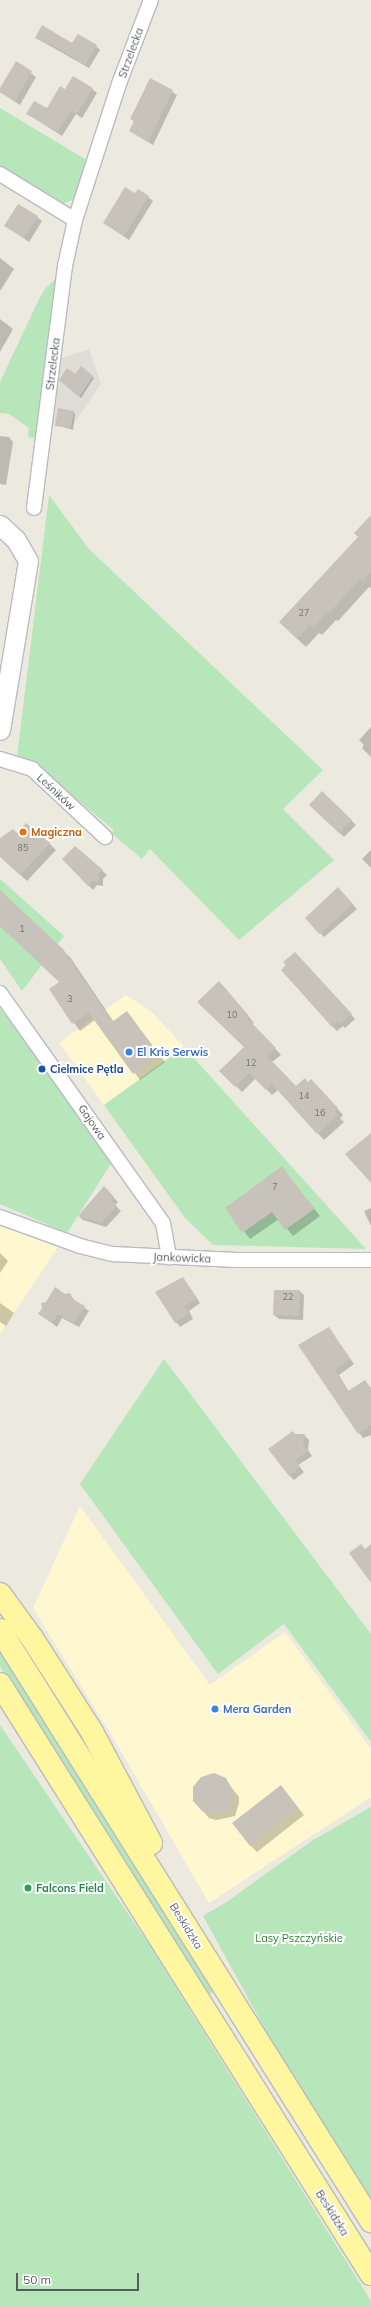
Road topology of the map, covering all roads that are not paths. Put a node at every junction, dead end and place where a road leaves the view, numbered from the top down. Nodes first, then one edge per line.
1 (151, 0) edge
2 (0, 174) edge
3 (75, 220) junction
4 (34, 508) dead end
5 (0, 525) edge
6 (0, 730) edge
7 (0, 759) edge
8 (105, 837) dead end
9 (0, 993) edge
10 (0, 1217) edge
11 (169, 1258) junction
12 (371, 1260) edge
13 (0, 1594) edge
14 (0, 1630) edge
15 (0, 1684) edge
16 (217, 1975) junction
17 (371, 2222) edge
18 (371, 2274) edge

1 - 3 street, Strzelecka
2 - 3 street
3 - 4 street, Strzelecka
5 - 6 street
7 - 8 street, Leśników
9 - 11 street, Gajowa
10 - 11 street, Jankowicka
11 - 12 street, Jankowicka
13 - 16 main road
14 - 16 main road, Beskidzka
15 - 18 main road, Beskidzka
16 - 17 main road, Beskidzka

